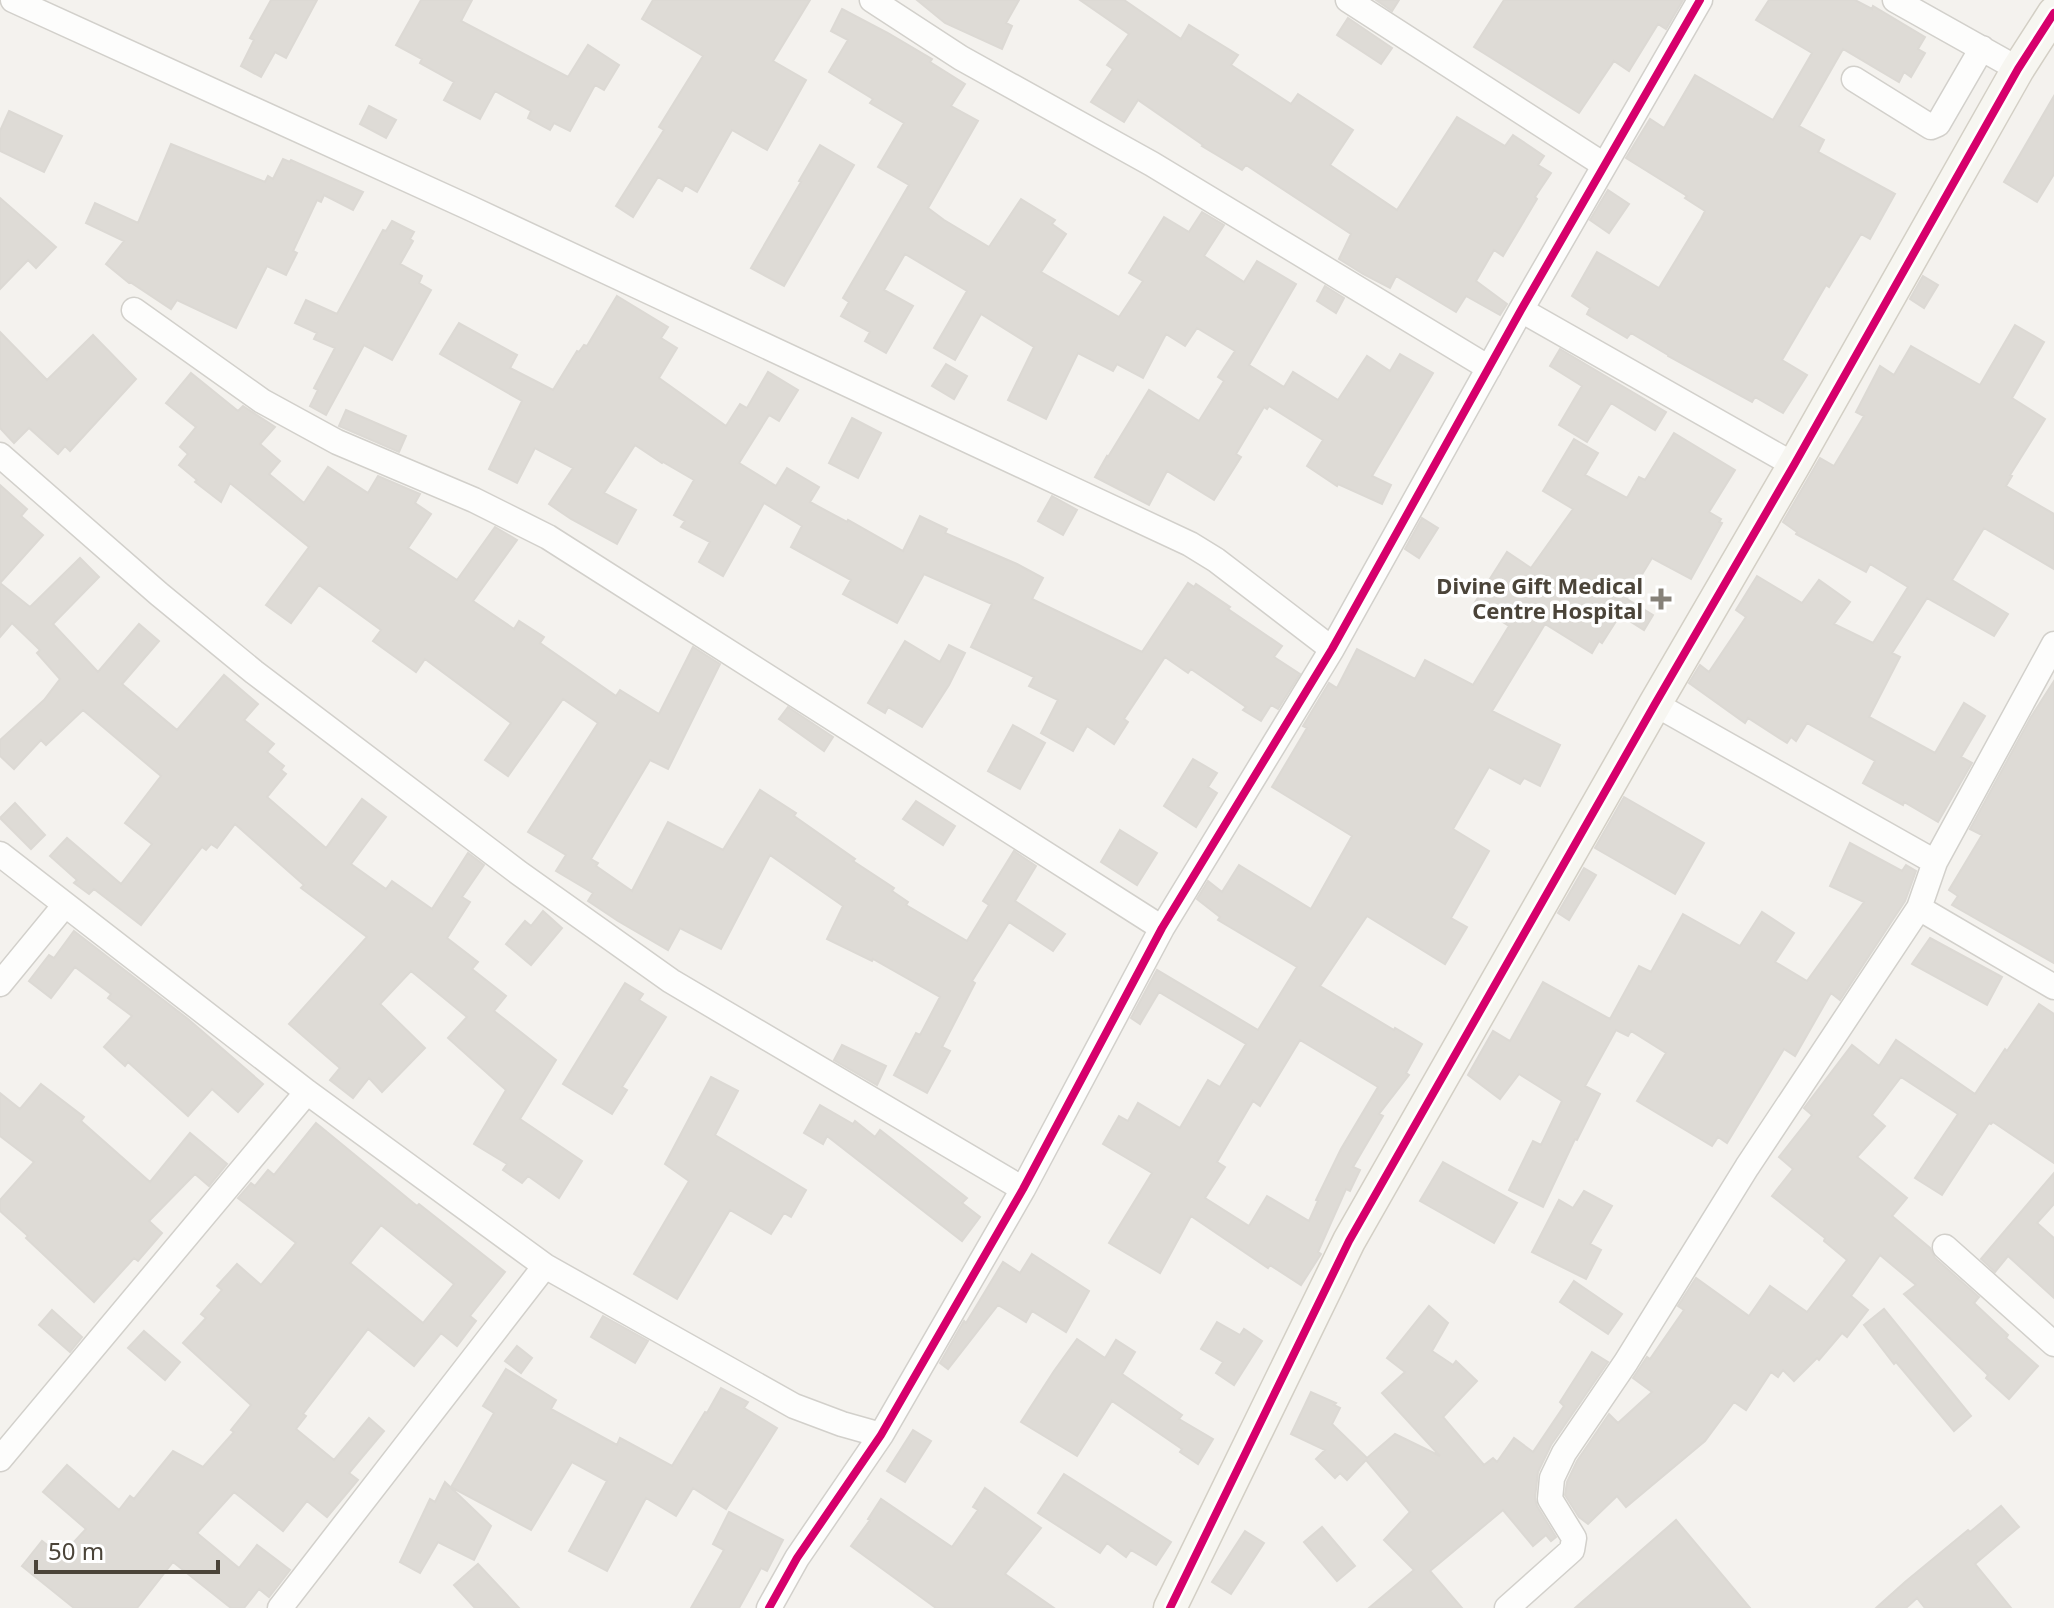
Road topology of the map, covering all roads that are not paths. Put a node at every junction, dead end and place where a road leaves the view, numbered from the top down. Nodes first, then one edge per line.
1 (13, 0) edge
2 (872, 0) edge
3 (1348, 0) edge
4 (1700, 0) edge
5 (1895, 0) edge
6 (2054, 13) edge
7 (1982, 48) junction
8 (2018, 69) junction
9 (1854, 79) dead end
10 (1604, 165) junction
11 (134, 310) dead end
12 (1521, 310) junction
13 (1489, 368) junction
14 (0, 455) edge
15 (1794, 465) junction
16 (2054, 644) edge
17 (1332, 649) junction
18 (1655, 704) junction
19 (0, 854) edge
20 (1935, 862) junction
21 (64, 906) junction
22 (1919, 908) junction
23 (1162, 928) junction
24 (0, 984) edge
25 (2054, 987) edge
26 (307, 1092) junction
27 (1023, 1189) junction
28 (1945, 1247) dead end
29 (545, 1266) junction
30 (2054, 1344) edge
31 (881, 1435) junction
32 (0, 1459) edge
33 (280, 1608) edge
34 (769, 1608) edge
35 (1170, 1608) edge
36 (1507, 1608) edge

1 - 17 street
2 - 13 street
3 - 10 street
4 - 10 street
5 - 7 street
6 - 8 street
7 - 8 street
7 - 9 street
8 - 15 street
10 - 12 street
11 - 23 street
12 - 13 street
12 - 15 street
13 - 17 street
14 - 27 street
15 - 18 street
16 - 20 street
17 - 23 street
18 - 20 street
18 - 35 street
19 - 21 street
20 - 22 street
21 - 24 street
21 - 26 street
22 - 25 street
22 - 36 street
23 - 27 street
26 - 29 street
26 - 32 street
27 - 31 street
28 - 30 street
29 - 31 street
29 - 33 street
31 - 34 street

